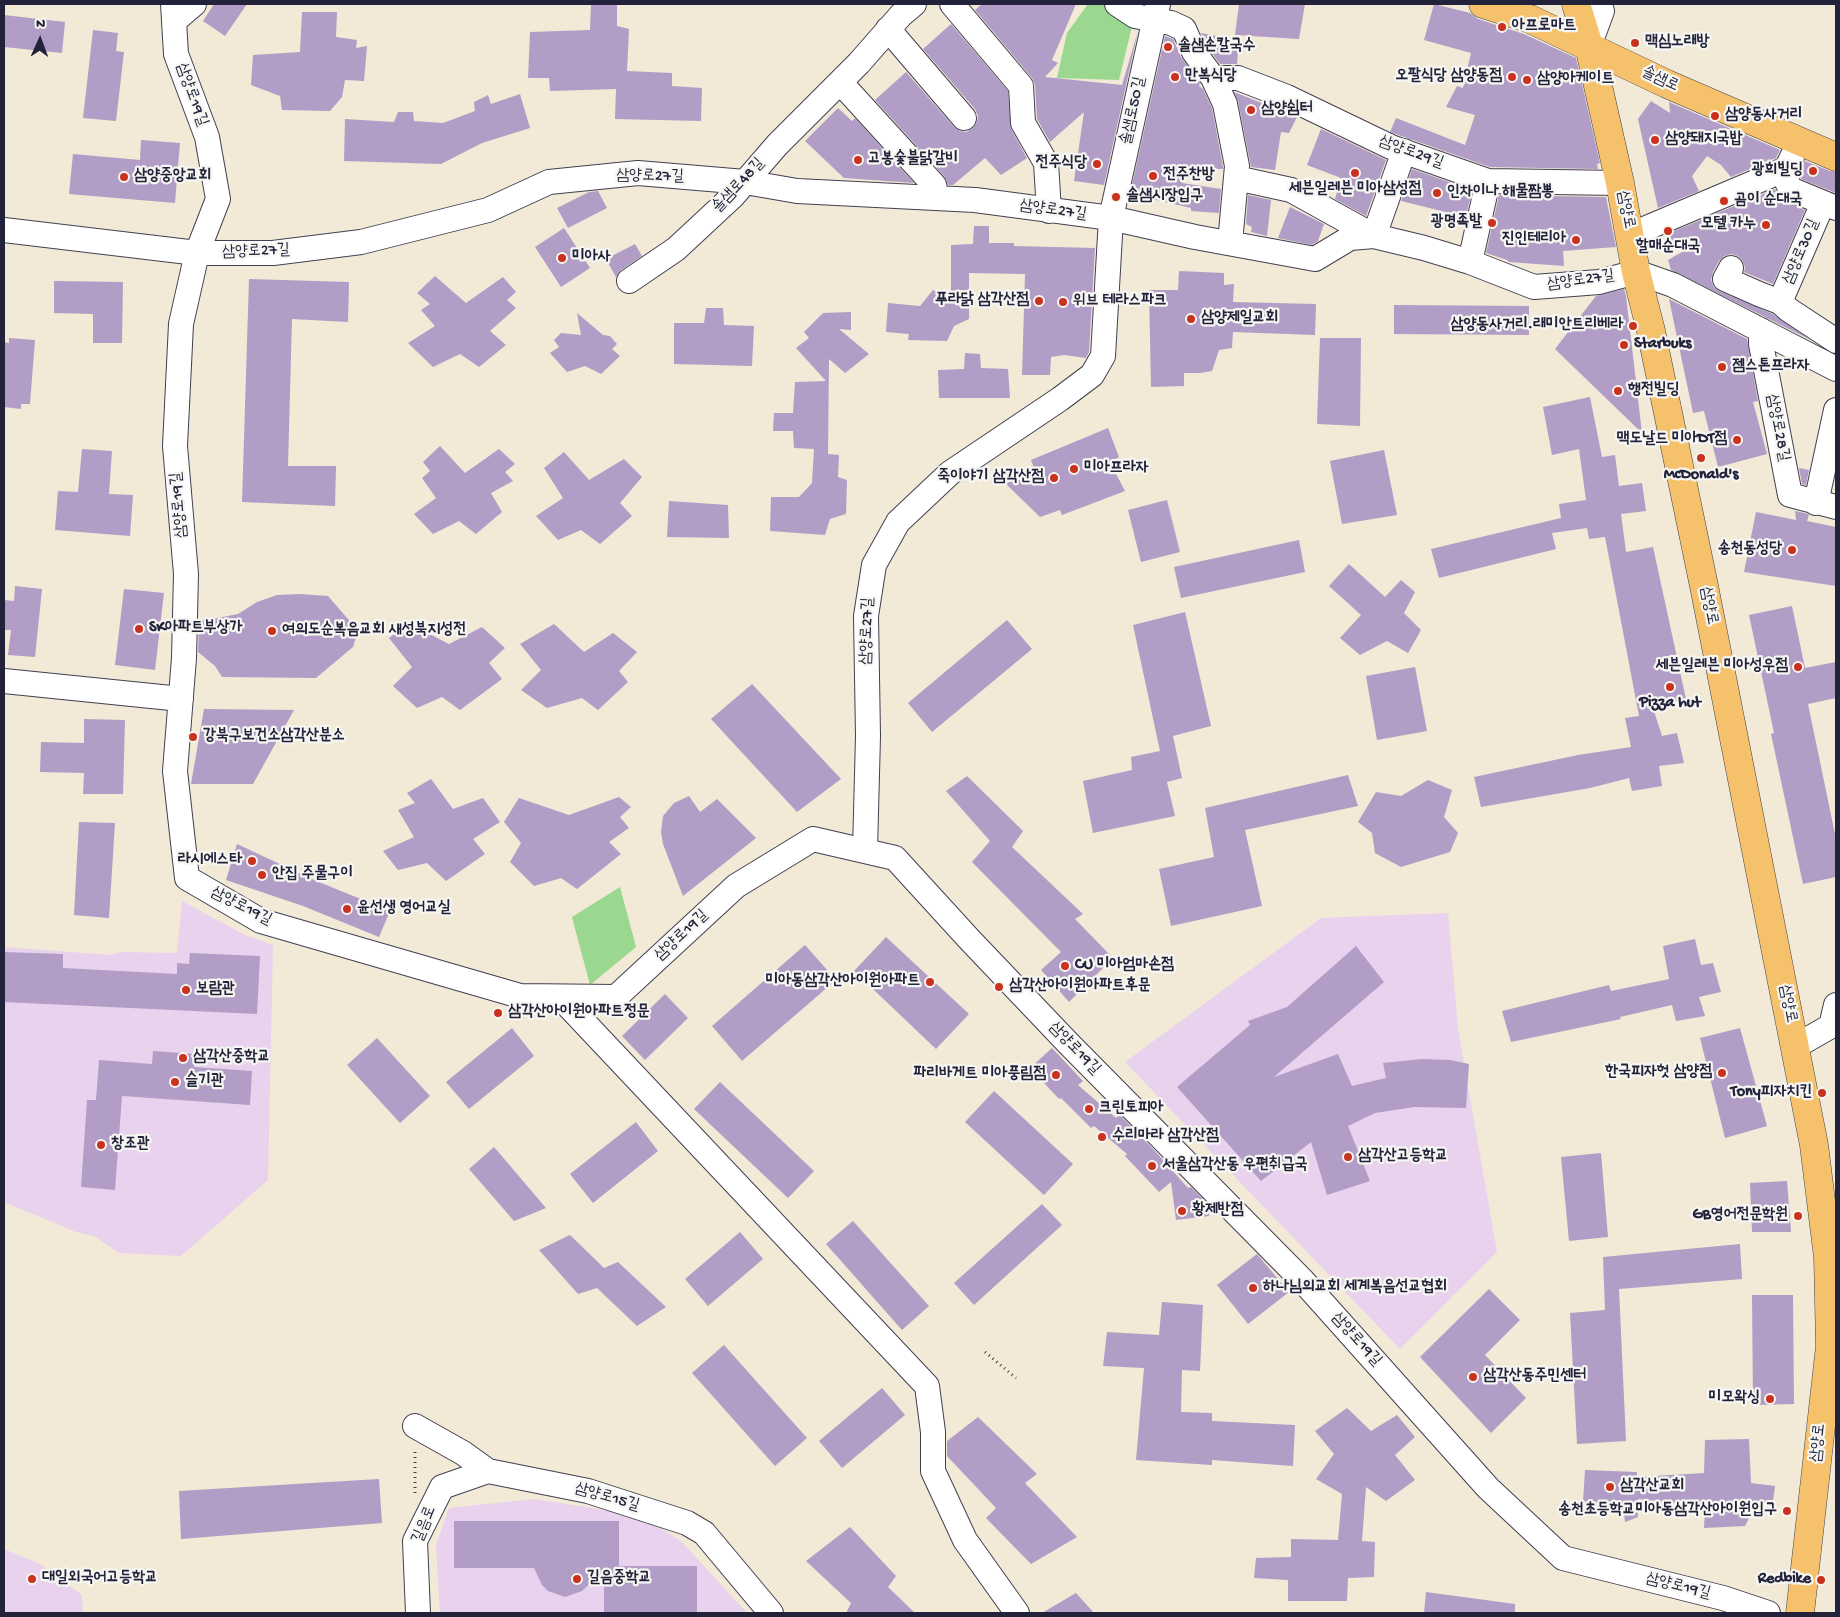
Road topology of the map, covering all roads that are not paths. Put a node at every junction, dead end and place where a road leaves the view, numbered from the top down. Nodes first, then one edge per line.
1 (194, 4) edge
2 (914, 4) edge
3 (952, 4) edge
4 (1117, 4) edge
5 (1483, 4) edge
6 (1576, 4) edge
7 (1600, 4) edge
8 (1156, 12) edge
9 (174, 13) edge
10 (888, 30) junction
11 (1589, 46) junction
12 (1213, 78) junction
13 (840, 82) junction
14 (964, 118) dead end
15 (1798, 142) junction
16 (1404, 151) junction
17 (1836, 158) edge
18 (1786, 169) junction
19 (1236, 178) junction
20 (1488, 181) junction
21 (745, 182) junction
22 (1620, 183) junction
23 (937, 198) junction
24 (1830, 206) edge
25 (1049, 211) junction
26 (1111, 218) junction
27 (4, 230) edge
28 (1630, 235) junction
29 (1374, 236) junction
30 (1230, 243) junction
31 (198, 253) junction
32 (1470, 262) junction
33 (1731, 268) dead end
34 (1636, 272) junction
35 (629, 281) dead end
36 (1780, 302) junction
37 (1761, 330) junction
38 (1835, 337) edge
39 (1836, 369) edge
40 (1836, 410) edge
41 (1826, 505) edge
42 (4, 681) edge
43 (181, 699) junction
44 (866, 851) junction
45 (560, 996) junction
46 (1836, 1005) edge
47 (1796, 1046) junction
48 (1829, 1212) edge
49 (415, 1426) road end
50 (488, 1471) junction
51 (418, 1613) edge
52 (771, 1613) edge
53 (1017, 1613) edge
54 (1768, 1613) edge
55 (1800, 1613) edge

1 - 9 street
2 - 10 street, 솔샘로48길
3 - 25 street
4 - 8 street
5 - 11 main road, 솔샘로
6 - 11 main road, 삼양로
7 - 11 street
8 - 12 street
8 - 26 street, 솔샘로50길
9 - 31 street, 삼양로19길
10 - 13 street, 솔샘로48길
10 - 14 street
11 - 15 main road, 솔샘로
11 - 22 main road, 삼양로
12 - 16 street, 삼양로29길
12 - 19 street
13 - 21 street, 솔샘로48길
13 - 23 street
15 - 17 main road, 솔샘로
15 - 18 street
16 - 20 street, 삼양로29길
16 - 29 street
18 - 24 street, 삼양로30길
18 - 28 street
19 - 29 street, 삼양로27길
19 - 30 street
20 - 22 street, 삼양로29길
20 - 32 street
21 - 23 street, 삼양로27길
21 - 31 street, 삼양로27길
21 - 35 street, 솔샘로48길
22 - 28 main road, 삼양로
23 - 25 street, 삼양로27길
24 - 36 street, 삼양로30길
25 - 26 street, 삼양로27길
26 - 30 street, 삼양로27길
26 - 44 street, 삼양로27길
27 - 31 street, 삼양로27길
28 - 34 main road, 삼양로
29 - 30 street, 삼양로27길
29 - 32 street, 삼양로27길
31 - 43 street, 삼양로19길
32 - 34 street, 삼양로27길
33 - 36 street, 삼양로30길
34 - 37 street
34 - 47 main road, 삼양로
36 - 38 street, 삼양로30길
37 - 39 street
37 - 41 street, 삼양로28길
40 - 41 street
42 - 43 street
43 - 45 street, 삼양로19길
44 - 45 street, 삼양로19길
44 - 54 street, 삼양로19길
45 - 53 street
46 - 47 street
47 - 48 main road, 삼양로
48 - 55 main road, 삼양로
49 - 50 street, 삼양로15길
50 - 51 street, 길음로
50 - 52 street, 삼양로15길

